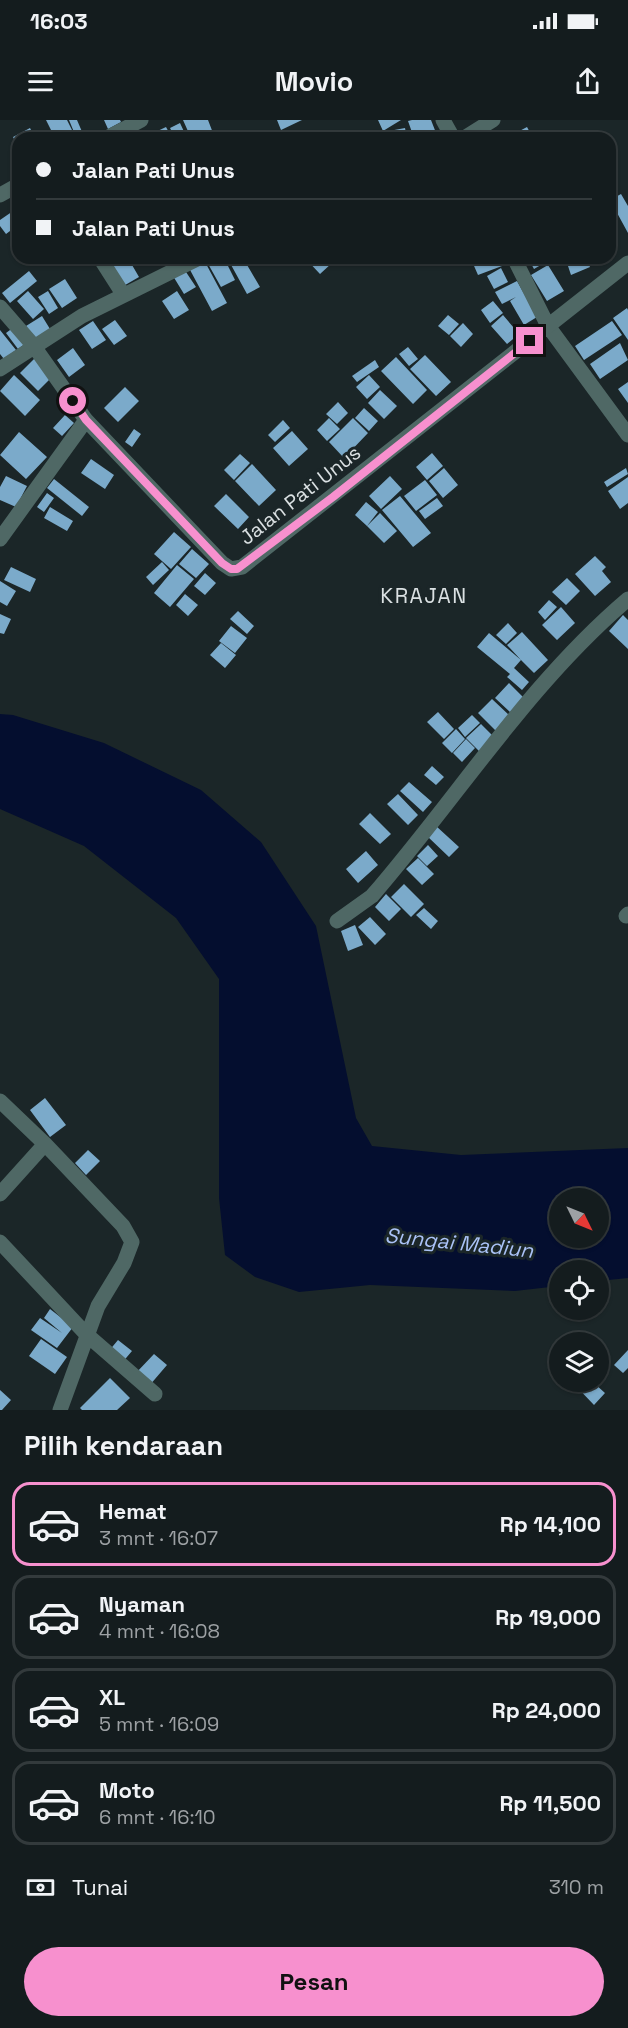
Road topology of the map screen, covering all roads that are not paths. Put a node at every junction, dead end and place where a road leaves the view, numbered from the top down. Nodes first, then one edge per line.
1 (141, 120) edge
2 (493, 120) edge
3 (118, 132) edge
4 (474, 132) edge
5 (628, 263) edge
6 (104, 264) edge
7 (186, 264) edge
8 (517, 264) edge
9 (123, 294) junction
10 (0, 307) edge
11 (548, 326) junction
12 (33, 345) junction
13 (0, 369) edge
14 (86, 420) junction
15 (628, 435) edge
16 (0, 539) edge
17 (628, 599) edge
18 (338, 921) dead end
19 (0, 1101) edge
20 (45, 1144) junction
21 (0, 1194) edge
22 (0, 1242) edge
23 (86, 1334) junction
24 (155, 1394) dead end
25 (60, 1410) edge

1 - 3 street
2 - 4 street
5 - 11 street, Jalan Pati Unus
6 - 9 street
7 - 9 street
8 - 11 street
9 - 12 street
10 - 12 street, Jalan Pati Unus
11 - 14 street, Jalan Pati Unus
11 - 15 street
12 - 13 street
12 - 14 street, Jalan Pati Unus
14 - 16 street
17 - 18 street
19 - 20 street
20 - 21 street
20 - 23 street
22 - 23 street
23 - 24 street
23 - 25 street

